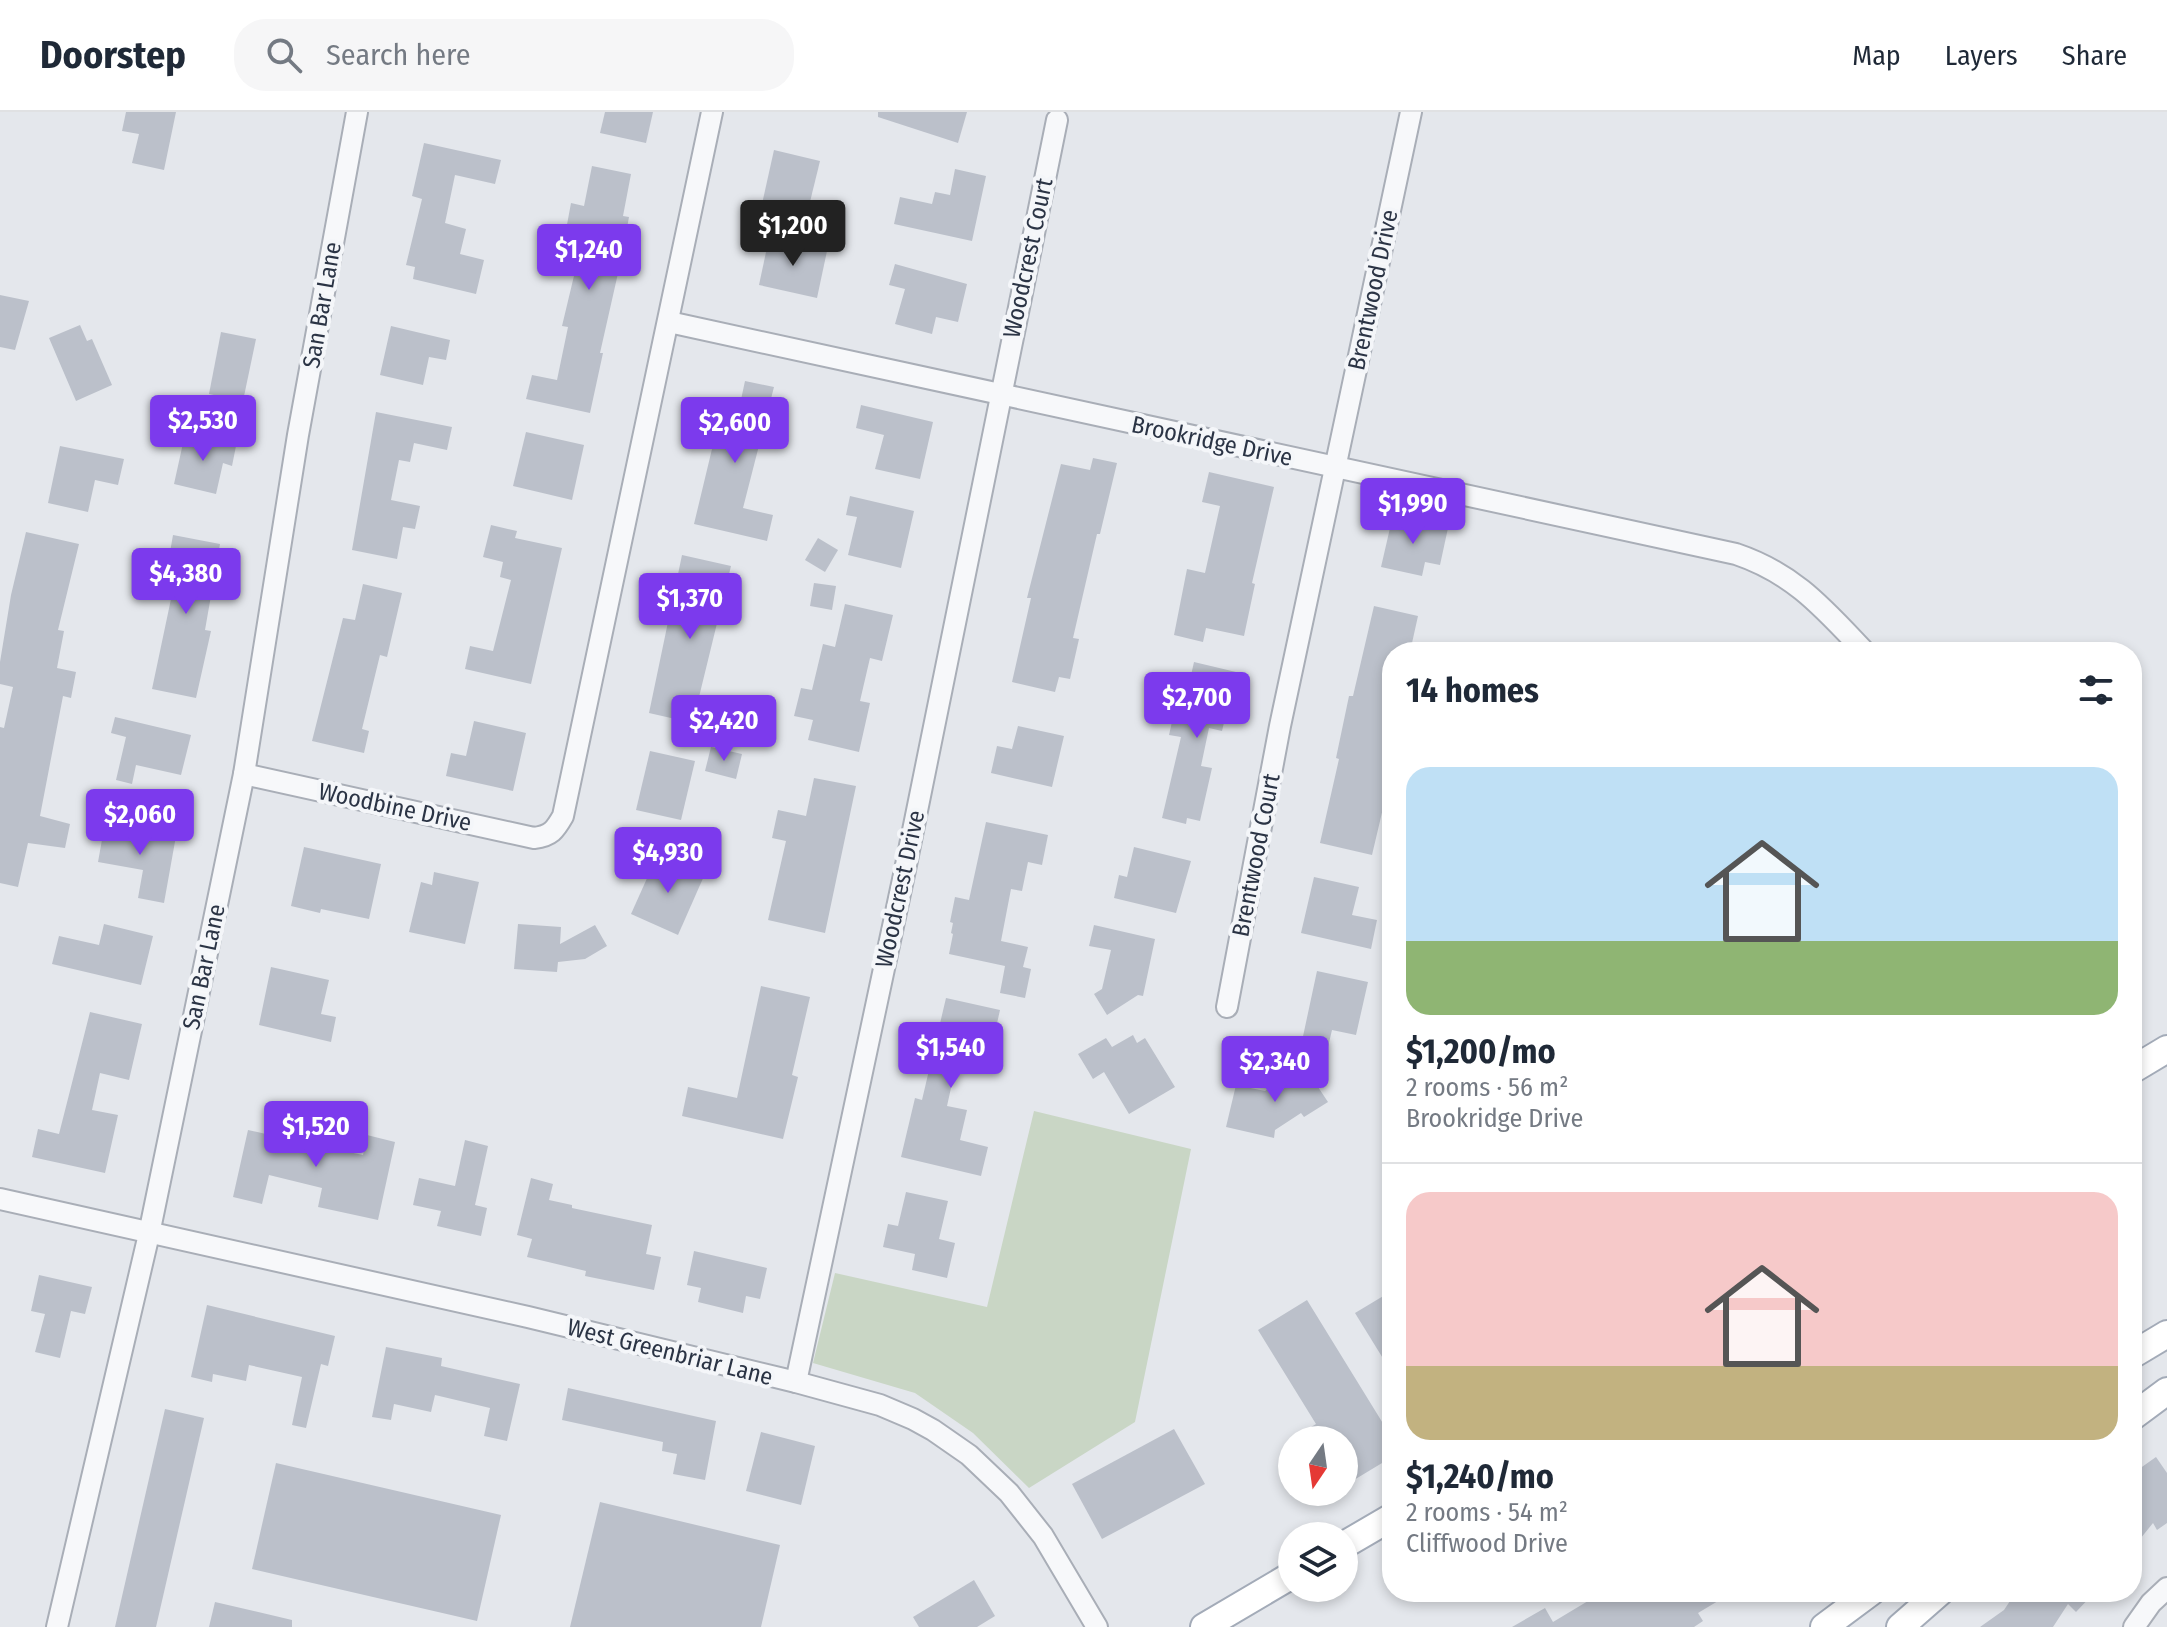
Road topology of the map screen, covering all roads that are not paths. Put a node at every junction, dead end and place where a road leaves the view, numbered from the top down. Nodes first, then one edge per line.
1 (357, 112) edge
2 (712, 112) edge
3 (1411, 112) edge
4 (1057, 120) dead end
5 (669, 322) junction
6 (1000, 396) junction
7 (1335, 467) junction
8 (1856, 642) edge
9 (244, 774) junction
10 (1227, 1007) dead end
11 (2167, 1049) edge
12 (2142, 1064) edge
13 (0, 1199) edge
14 (149, 1234) junction
15 (2167, 1334) edge
16 (2142, 1349) edge
17 (796, 1382) junction
18 (2167, 1391) edge
19 (2142, 1410) edge
20 (1382, 1523) edge
21 (1358, 1537) edge
22 (1278, 1584) edge
23 (2167, 1588) edge
24 (1858, 1602) edge
25 (1929, 1602) edge
26 (57, 1627) edge
27 (1097, 1627) edge
28 (1204, 1627) edge
29 (1824, 1627) edge
30 (1900, 1627) edge
31 (2134, 1627) edge

1 - 9 street, San Bar Lane
2 - 5 street
3 - 7 street, Brentwood Drive
4 - 6 street, Woodcrest Court
5 - 6 street, Brookridge Drive
5 - 9 street, Woodbine Drive
6 - 7 street, Brookridge Drive
6 - 17 street, Woodcrest Drive
7 - 8 street, Brookridge Drive
7 - 10 street, Brentwood Court
9 - 14 street, San Bar Lane
11 - 12 main road
13 - 14 street, West Greenbriar Lane
14 - 17 street, West Greenbriar Lane
14 - 26 street, San Bar Lane
15 - 16 main road
17 - 27 street, West Greenbriar Lane
18 - 19 main road
20 - 21 main road
22 - 28 main road
23 - 31 street
24 - 29 main road
25 - 30 main road

